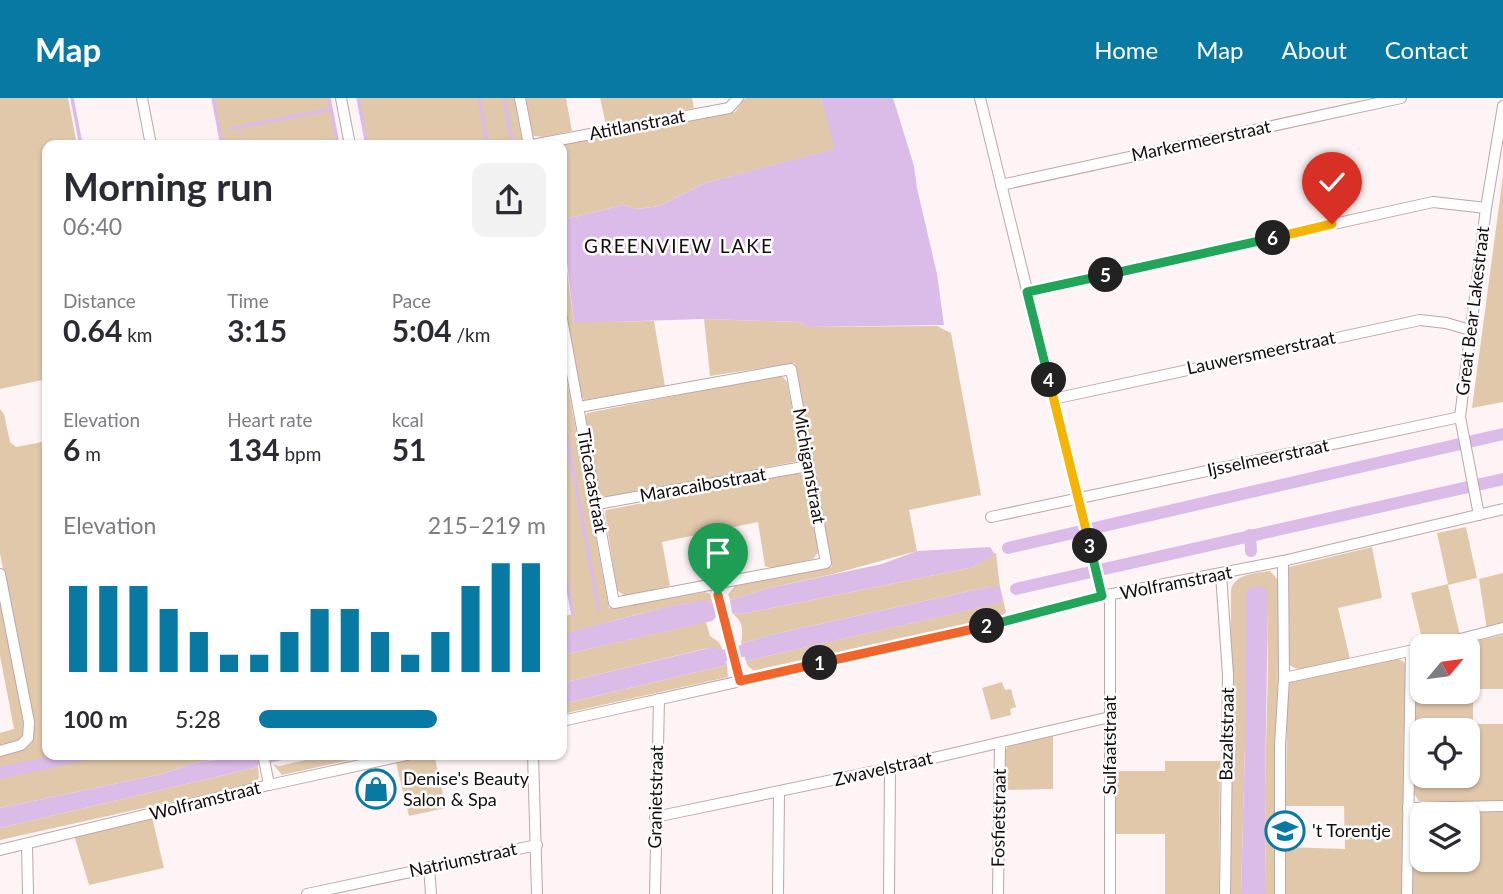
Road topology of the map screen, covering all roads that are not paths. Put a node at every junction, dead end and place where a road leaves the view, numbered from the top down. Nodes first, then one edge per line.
1 (142, 98) edge
2 (341, 98) edge
3 (520, 98) edge
4 (738, 98) edge
5 (979, 98) edge
6 (1401, 98) edge
7 (1503, 106) edge
8 (150, 140) edge
9 (349, 140) edge
10 (529, 140) edge
11 (557, 140) edge
12 (1001, 185) junction
13 (1486, 208) junction
14 (1027, 292) junction
15 (1470, 330) junction
16 (567, 345) edge
17 (1053, 399) junction
18 (579, 407) junction
19 (1460, 418) junction
20 (808, 467) junction
21 (1077, 498) junction
22 (597, 504) junction
23 (1503, 509) edge
24 (1478, 511) junction
25 (991, 517) dead end
26 (1283, 561) junction
27 (0, 574) edge
28 (1221, 574) junction
29 (717, 589) junction
30 (1105, 594) junction
31 (614, 603) joint
32 (1503, 628) edge
33 (1480, 634) edge
34 (1410, 651) edge
35 (1284, 678) junction
36 (740, 681) junction
37 (659, 699) junction
38 (1410, 703) edge
39 (1110, 717) junction
40 (567, 720) edge
41 (1000, 743) junction
42 (0, 751) edge
43 (264, 760) edge
44 (384, 760) edge
45 (533, 760) edge
46 (890, 768) junction
47 (269, 785) junction
48 (779, 792) junction
49 (1503, 806) edge
50 (1408, 808) junction
51 (655, 817) junction
52 (27, 844) junction
53 (537, 845) junction
54 (0, 850) edge
55 (429, 867) junction
56 (324, 892) edge
57 (28, 894) edge
58 (307, 894) edge
59 (432, 894) edge
60 (537, 894) edge
61 (655, 894) edge
62 (778, 894) edge
63 (889, 894) edge
64 (998, 894) edge
65 (1110, 894) edge
66 (1225, 894) edge
67 (1280, 894) edge
68 (1407, 894) edge

1 - 8 street
2 - 9 street
3 - 10 street
4 - 11 street, Atitlanstraat
5 - 12 street, Sulfaatstraat
6 - 12 street, Markermeerstraat
7 - 13 street, Great Bear Lakestraat
12 - 14 street, Sulfaatstraat
13 - 14 street
13 - 15 street, Great Bear Lakestraat
14 - 17 street, Sulfaatstraat
15 - 17 street, Lauwersmeerstraat
15 - 19 street, Great Bear Lakestraat
16 - 18 street, Titicacastraat
17 - 21 street, Sulfaatstraat
18 - 20 street, Michiganstraat
18 - 22 street, Titicacastraat
19 - 21 street, Ijsselmeerstraat
19 - 24 street, Great Bear Lakestraat
20 - 22 street, Maracaibostraat
20 - 29 street, Michiganstraat
21 - 25 street, Ijsselmeerstraat
21 - 30 street, Sulfaatstraat
22 - 31 street, Titicacastraat
23 - 24 street, Wolframstraat
24 - 26 street, Wolframstraat
26 - 28 street, Wolframstraat
26 - 35 street
27 - 42 street
28 - 30 street, Wolframstraat
28 - 66 street, Bazaltstraat
29 - 31 street, Michiganstraat
29 - 36 street
30 - 36 street, Wolframstraat
30 - 39 street, Sulfaatstraat
32 - 33 street
34 - 35 street
35 - 67 street
36 - 37 street, Wolframstraat
37 - 40 street, Wolframstraat
37 - 51 street, Granietstraat
38 - 50 street
39 - 41 street, Zwavelstraat
39 - 65 street, Sulfaatstraat
41 - 46 street, Zwavelstraat
41 - 64 street, Fosfietstraat
43 - 47 street
44 - 47 street, Wolframstraat
45 - 53 street
46 - 48 street, Zwavelstraat
46 - 63 street
47 - 52 street, Wolframstraat
48 - 51 street, Zwavelstraat
48 - 62 street
49 - 50 street
50 - 68 street
51 - 61 street, Granietstraat
52 - 54 street, Wolframstraat
52 - 57 street
53 - 55 street, Natriumstraat
53 - 60 street
55 - 56 street, Natriumstraat
55 - 59 street
56 - 58 street, Natriumstraat

